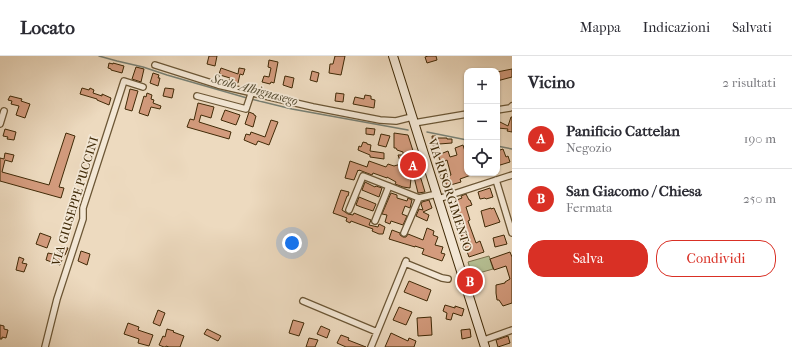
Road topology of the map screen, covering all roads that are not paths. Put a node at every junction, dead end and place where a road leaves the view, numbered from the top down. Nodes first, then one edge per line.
1 (393, 56) edge
2 (155, 66) dead end
3 (143, 87) dead end
4 (197, 96) dead end
5 (250, 97) junction
6 (512, 106) edge
7 (500, 110) edge
8 (4, 111) dead end
9 (464, 114) edge
10 (413, 120) junction
11 (0, 124) edge
12 (512, 175) edge
13 (496, 180) junction
14 (389, 186) junction
15 (437, 196) junction
16 (419, 198) junction
17 (349, 210) dead end
18 (375, 221) dead end
19 (510, 222) edge
20 (404, 233) dead end
21 (512, 233) edge
22 (448, 279) dead end
23 (303, 301) dead end
24 (512, 330) edge
25 (378, 332) junction
26 (485, 344) edge
27 (45, 347) edge
28 (371, 347) edge

1 - 10 main road, VIA RISORGIMENTO
2 - 5 street
3 - 27 street, VIA GIUSEPPE PUCCINI
4 - 5 street
5 - 10 street
6 - 7 street
8 - 11 street
9 - 10 street
10 - 15 main road, VIA RISORGIMENTO
12 - 13 street
13 - 15 street
13 - 19 street
14 - 16 street
14 - 17 street
14 - 18 street
15 - 16 street
15 - 26 main road, VIA RISORGIMENTO
16 - 20 street
19 - 21 street
22 - 25 street
23 - 25 street
24 - 26 street
25 - 28 street

